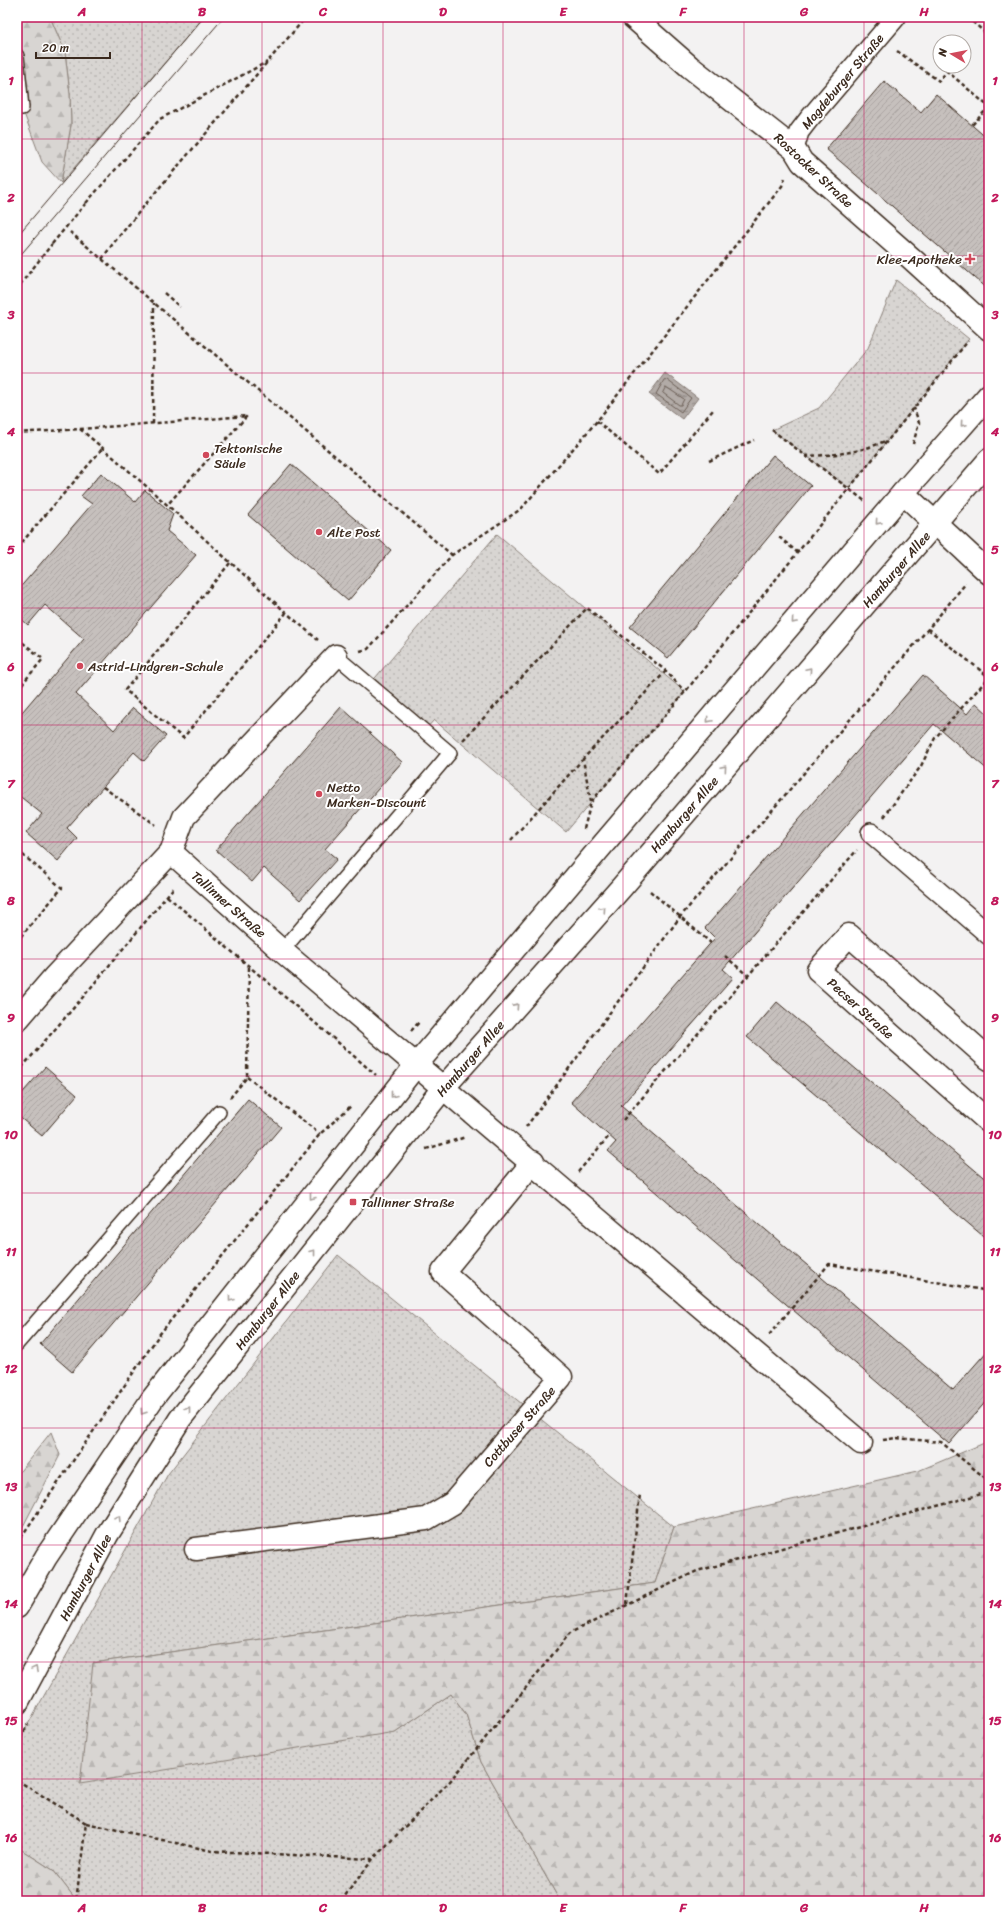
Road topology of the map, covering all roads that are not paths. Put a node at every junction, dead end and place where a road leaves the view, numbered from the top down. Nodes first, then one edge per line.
1 (633, 17) edge
2 (896, 17) edge
3 (17, 56) edge
4 (22, 108) dead end
5 (794, 149) junction
6 (986, 326) edge
7 (989, 395) edge
8 (989, 460) edge
9 (902, 493) junction
10 (935, 524) junction
11 (985, 570) edge
12 (336, 656) joint
13 (871, 833) road end
14 (173, 845) junction
15 (989, 935) edge
16 (282, 951) junction
17 (17, 1020) edge
18 (989, 1059) edge
19 (417, 1064) junction
20 (444, 1087) junction
21 (219, 1112) road end
22 (989, 1122) edge
23 (533, 1162) junction
24 (17, 1344) edge
25 (861, 1443) road end
26 (196, 1549) dead end
27 (17, 1606) edge
28 (17, 1703) edge

1 - 5 street, Rostocker Straße
2 - 5 street, Magdeburger Straße
3 - 4 lane
5 - 6 street, Rostocker Straße
7 -> 9 street
8 - 10 street, Hamburger Allee
9 - 10 street
9 -> 19 street
10 - 11 street
20 -> 10 street, Hamburger Allee
12 - 14 street
12 - 16 lane
13 - 15 street
14 - 16 street, Tallinner Straße
14 - 17 street
16 - 19 street, Tallinner Straße
18 - 22 street, Pecser Straße
19 - 20 street
19 -> 27 street
20 - 23 street
28 -> 20 street, Hamburger Allee
21 - 24 lane
23 - 25 street
23 - 26 street, Cottbuser Straße

